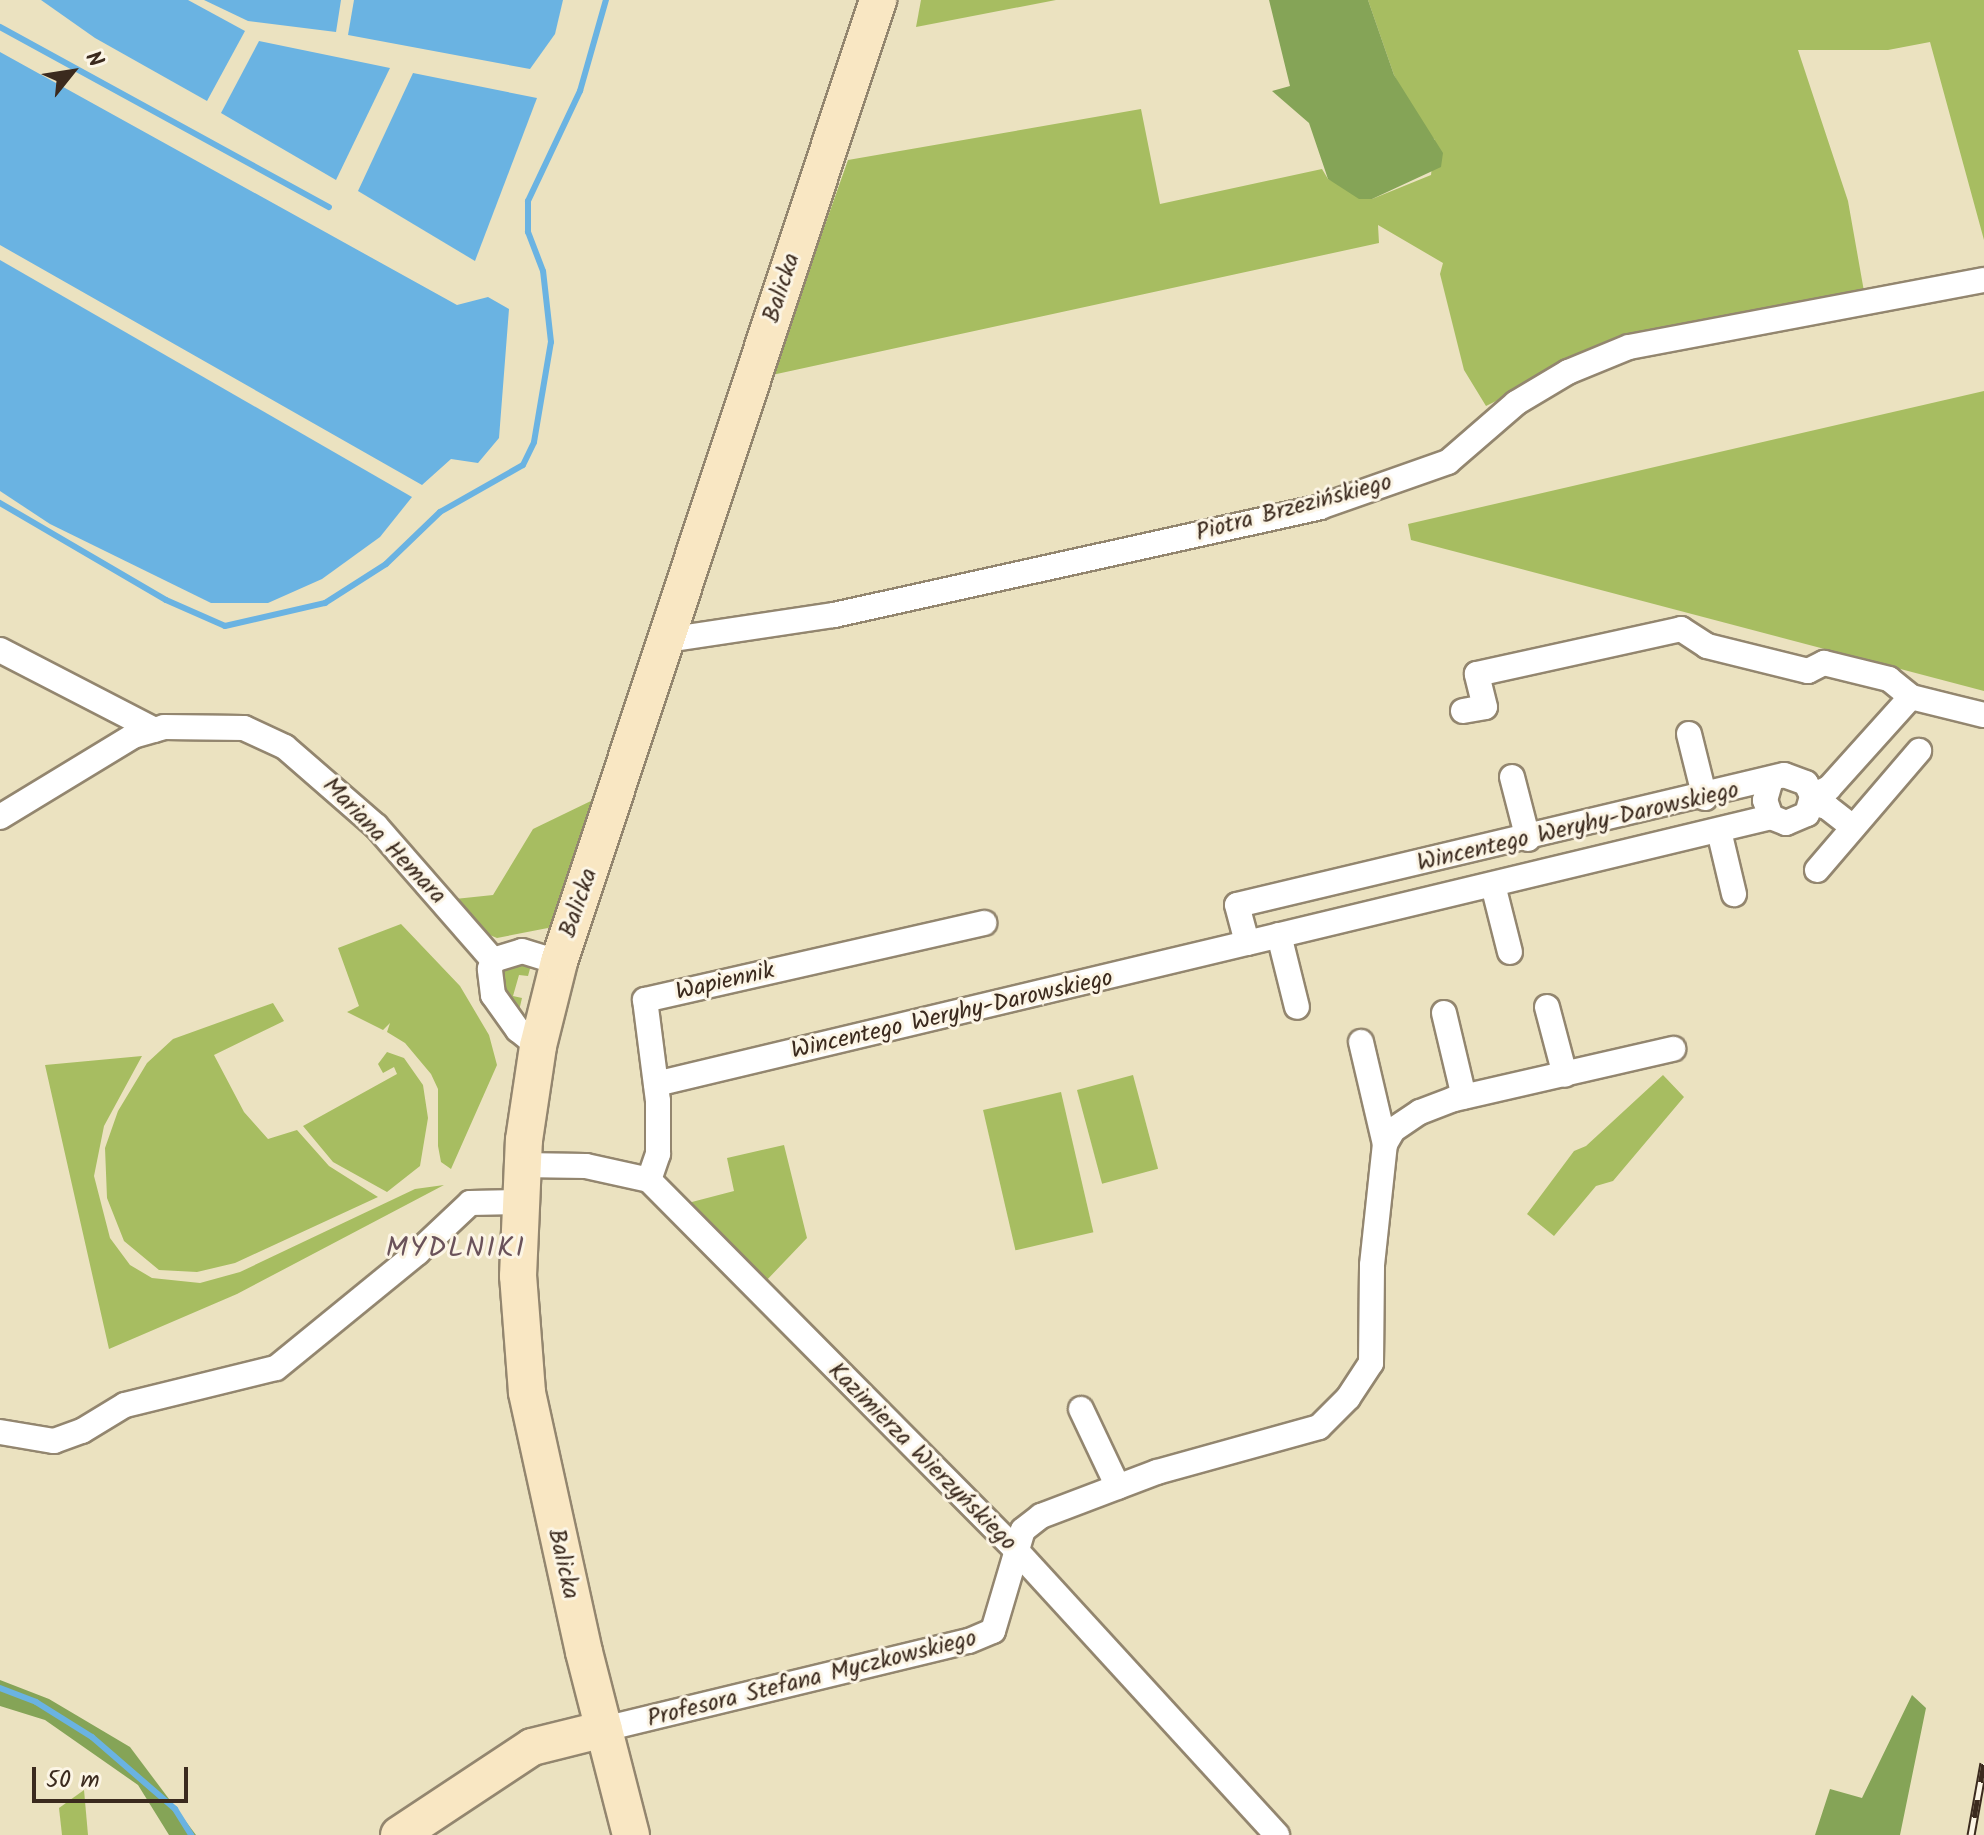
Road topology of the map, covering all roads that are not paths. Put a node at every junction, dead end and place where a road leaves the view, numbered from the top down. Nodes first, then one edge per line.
1 (878, 0) edge
2 (1984, 280) edge
3 (666, 640) junction
4 (0, 650) edge
5 (1911, 697) junction
6 (1463, 711) dead end
7 (1984, 715) edge
8 (155, 730) junction
9 (1689, 734) dead end
10 (1919, 751) dead end
11 (1512, 777) dead end
12 (1770, 783) junction
13 (1705, 798) junction
14 (1812, 800) junction
15 (0, 817) edge
16 (1771, 817) junction
17 (1853, 827) junction
18 (1719, 831) junction
19 (1528, 839) junction
20 (1817, 870) dead end
21 (1493, 885) junction
22 (1734, 894) dead end
23 (984, 923) dead end
24 (1279, 935) junction
25 (1247, 943) junction
26 (1510, 952) dead end
27 (493, 960) junction
28 (559, 962) junction
29 (1297, 1007) dead end
30 (1547, 1007) dead end
31 (1444, 1013) dead end
32 (1361, 1042) dead end
33 (538, 1046) junction
34 (1673, 1049) dead end
35 (1565, 1075) junction
36 (656, 1084) junction
37 (1464, 1097) junction
38 (1385, 1144) junction
39 (521, 1165) junction
40 (649, 1180) junction
41 (518, 1202) junction
42 (1081, 1409) dead end
43 (0, 1432) edge
44 (1118, 1487) junction
45 (1015, 1549) junction
46 (604, 1729) junction
47 (399, 1835) edge
48 (631, 1835) edge
49 (1277, 1835) edge

1 - 3 street, Balicka
2 - 3 street, Piotra Brzezińskiego
3 - 28 street, Balicka
4 - 8 street
5 - 6 street
5 - 7 street
5 - 14 street, Wincentego Weryhy-Darowskiego
8 - 15 street, Mariana Hemara
8 - 27 street, Mariana Hemara
9 - 13 street
10 - 17 street
11 - 19 street
12 - 13 street, Wincentego Weryhy-Darowskiego
12 - 14 street, Wincentego Weryhy-Darowskiego
12 - 16 street, Wincentego Weryhy-Darowskiego
13 - 19 street, Wincentego Weryhy-Darowskiego
14 - 16 street, Wincentego Weryhy-Darowskiego
14 - 17 street, Wincentego Weryhy-Darowskiego
16 - 18 street, Wincentego Weryhy-Darowskiego
17 - 20 street
18 - 21 street, Wincentego Weryhy-Darowskiego
18 - 22 street, Wincentego Weryhy-Darowskiego
19 - 25 street, Wincentego Weryhy-Darowskiego
21 - 24 street, Wincentego Weryhy-Darowskiego
21 - 26 street, Wincentego Weryhy-Darowskiego
23 - 36 street, Wapiennik
24 - 25 street, Wincentego Weryhy-Darowskiego
24 - 29 street
25 - 36 street, Wincentego Weryhy-Darowskiego
27 - 28 street
27 - 33 street
28 - 33 street, Balicka
30 - 35 street
31 - 37 street
32 - 38 street, Profesora Stefana Myczkowskiego
33 - 39 street, Balicka
34 - 35 street
35 - 37 street
36 - 40 street, Wapiennik
37 - 38 street
38 - 44 street, Profesora Stefana Myczkowskiego
39 - 40 street
39 - 41 street, Balicka
40 - 45 street, Kazimierza Wierzyńskiego
41 - 43 street
41 - 46 street, Balicka
42 - 44 street
44 - 45 street, Profesora Stefana Myczkowskiego
45 - 46 street, Profesora Stefana Myczkowskiego
45 - 49 street, Kazimierza Wierzyńskiego
46 - 47 street
46 - 48 street, Balicka

